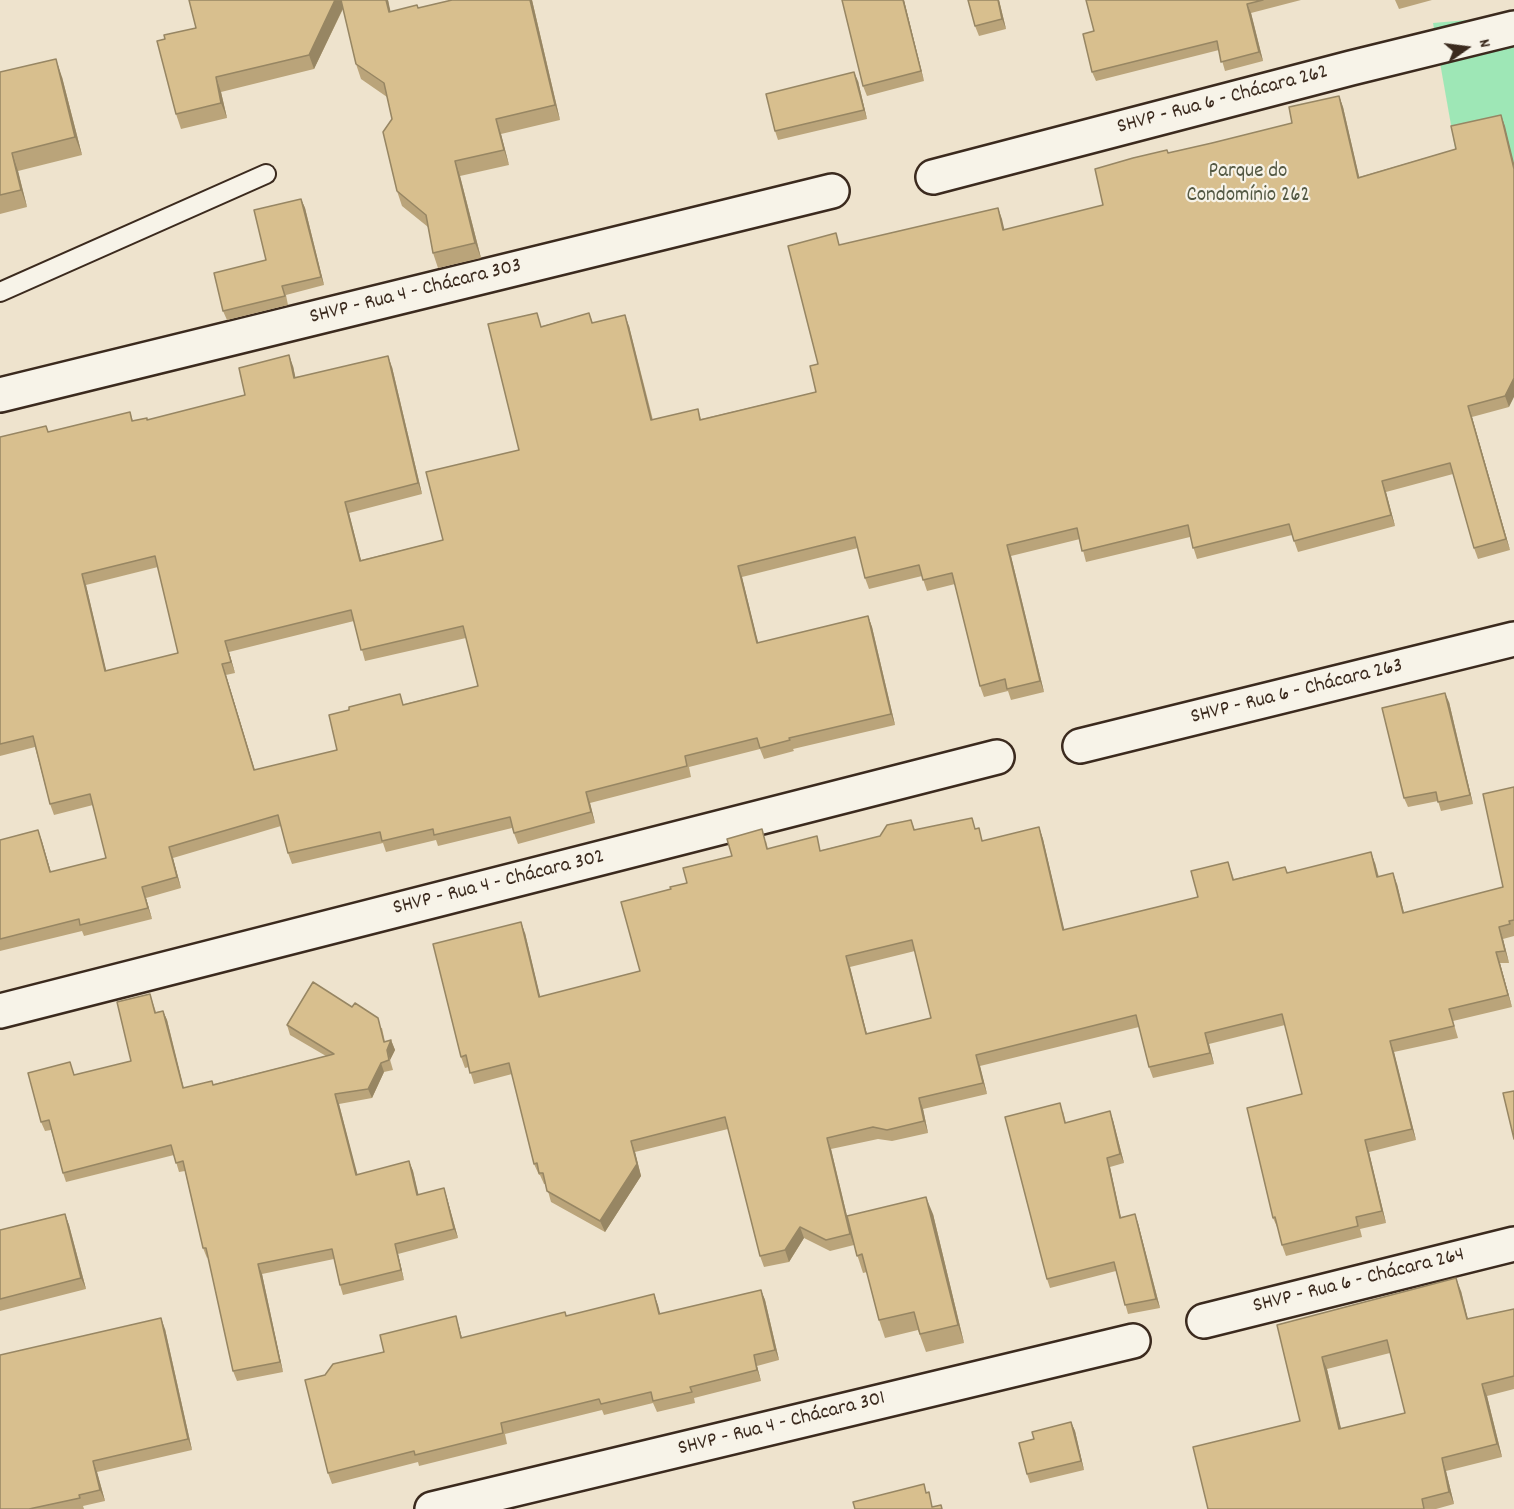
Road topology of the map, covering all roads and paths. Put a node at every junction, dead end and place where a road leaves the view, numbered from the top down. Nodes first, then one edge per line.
1 (1514, 28) edge
2 (266, 174) dead end
3 (933, 177) dead end
4 (832, 191) dead end
5 (0, 292) edge
6 (0, 394) edge
7 (1514, 639) edge
8 (1080, 746) dead end
9 (997, 757) dead end
10 (0, 1011) edge
11 (1514, 1244) edge
12 (1204, 1321) dead end
13 (1133, 1341) dead end
14 (432, 1509) edge

1 - 3 street, SHVP - Rua 6 - Chácara 262
2 - 5 lane
4 - 6 street, SHVP - Rua 4 - Chácara 303
7 - 8 street, SHVP - Rua 6 - Chácara 263
9 - 10 street, SHVP - Rua 4 - Chácara 302
11 - 12 street, SHVP - Rua 6 - Chácara 264
13 - 14 street, SHVP - Rua 4 - Chácara 301

